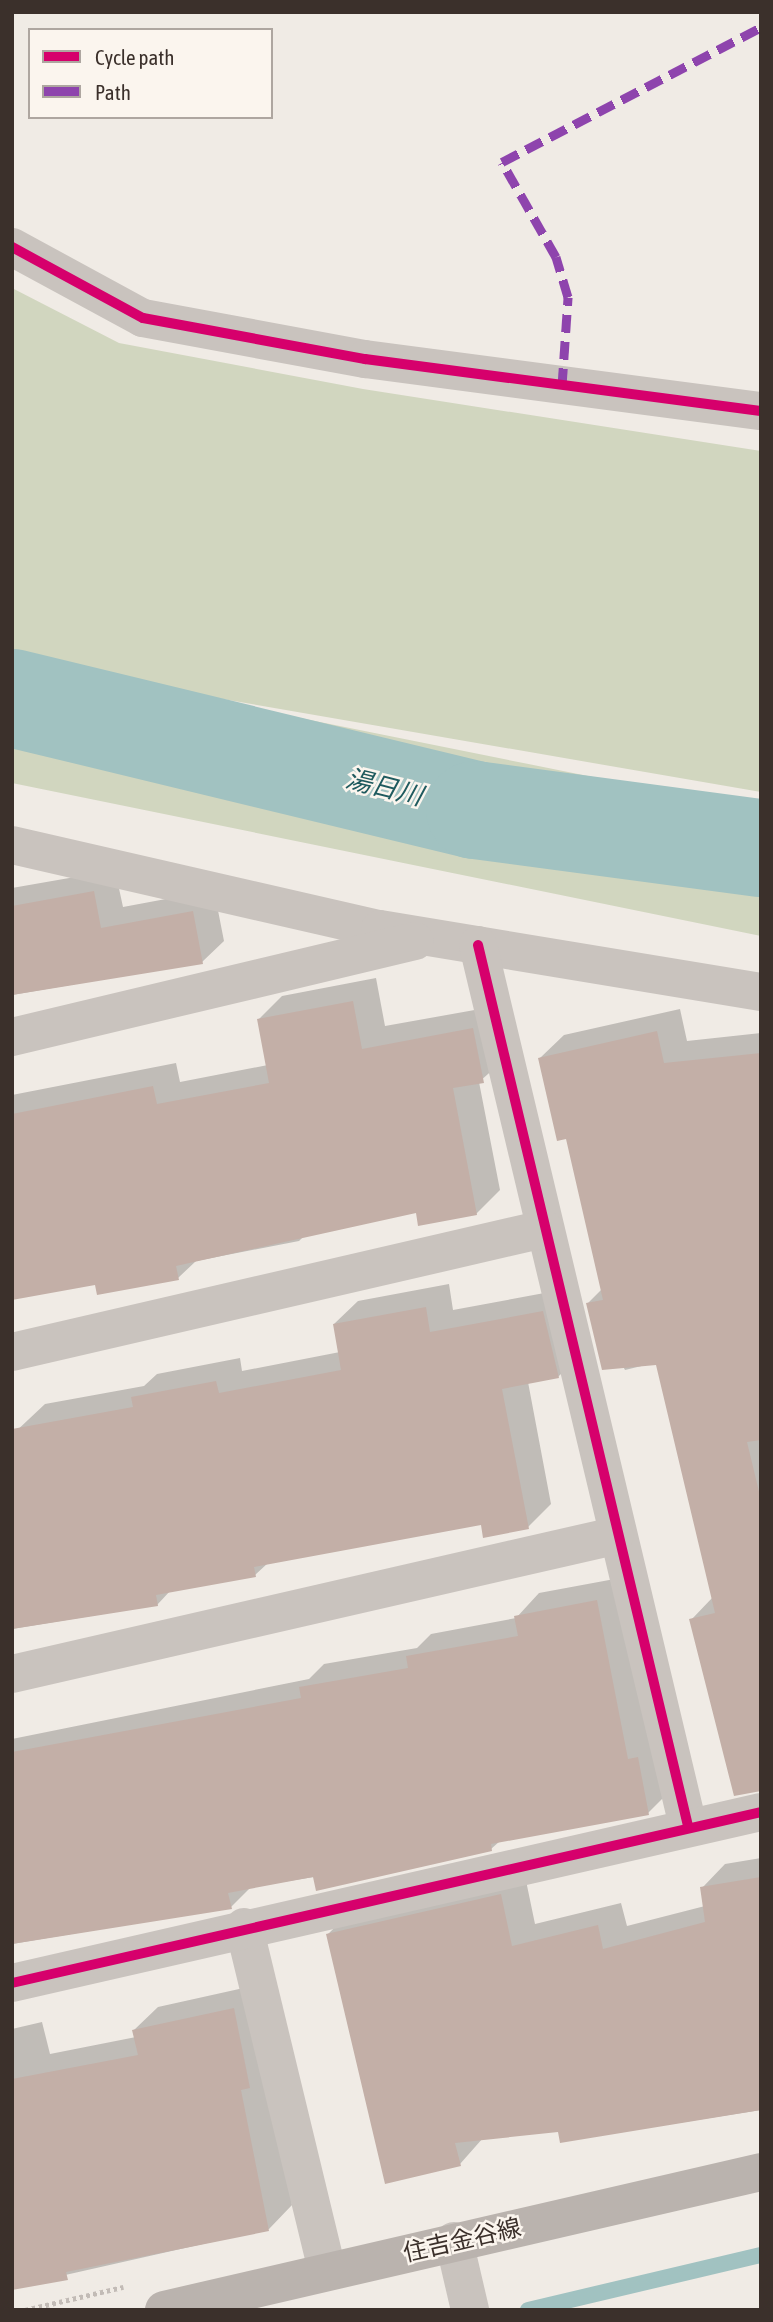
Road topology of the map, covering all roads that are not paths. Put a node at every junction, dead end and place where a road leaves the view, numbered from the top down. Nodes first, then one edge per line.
1 (12, 247) edge
2 (761, 411) edge
3 (12, 845) edge
4 (430, 937) junction
5 (478, 945) junction
6 (761, 992) edge
7 (12, 1037) edge
8 (544, 1229) junction
9 (12, 1352) edge
10 (614, 1536) junction
11 (12, 1674) edge
12 (761, 1812) edge
13 (688, 1826) junction
14 (244, 1927) junction
15 (12, 1983) edge
16 (761, 2172) edge
17 (454, 2241) junction
18 (327, 2271) junction
19 (468, 2303) edge
20 (164, 2310) edge

1 - 2 street
3 - 4 street
4 - 5 street
4 - 7 street
5 - 6 street
5 - 8 street
8 - 9 street
8 - 10 street
10 - 11 street
10 - 13 street
12 - 13 street
13 - 14 street
14 - 15 street
14 - 18 street
16 - 17 main road, 住吉金谷線
17 - 18 main road, 住吉金谷線
17 - 19 street
18 - 20 main road, 住吉金谷線

